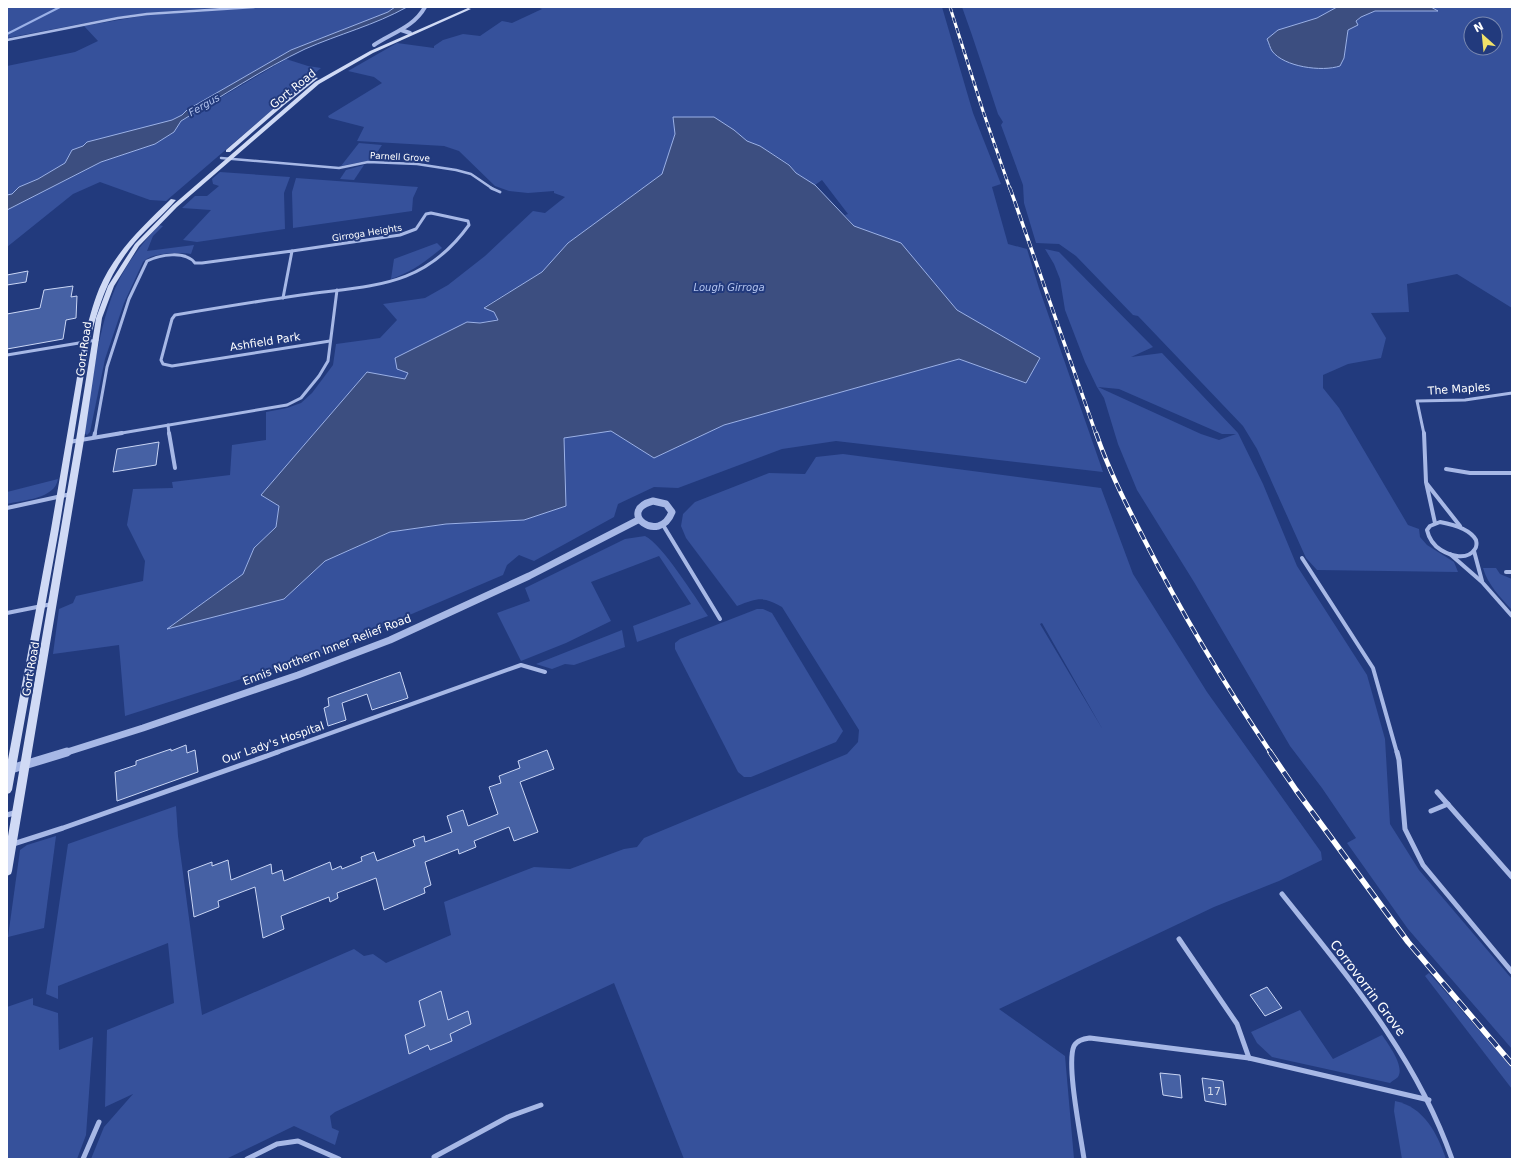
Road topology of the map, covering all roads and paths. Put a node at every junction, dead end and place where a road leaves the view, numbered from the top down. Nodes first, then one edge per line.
1 (254, 7) edge
2 (425, 7) edge
3 (471, 8) edge
4 (401, 30) junction
5 (408, 33) junction
6 (7, 40) edge
7 (374, 45) junction
8 (225, 158) junction
9 (215, 163) dead end
10 (500, 192) dead end
11 (180, 194) dead end
12 (292, 251) junction
13 (337, 290) junction
14 (283, 298) junction
15 (97, 340) junction
16 (330, 341) junction
17 (86, 342) junction
18 (7, 355) edge
19 (1512, 393) edge
20 (168, 425) junction
21 (94, 437) junction
22 (80, 440) junction
23 (69, 442) junction
24 (175, 468) dead end
25 (1446, 470) dead end
26 (1512, 473) edge
27 (1426, 482) junction
28 (71, 494) junction
29 (61, 496) junction
30 (7, 508) edge
31 (638, 520) junction
32 (1434, 523) junction
33 (663, 525) junction
34 (1461, 527) junction
35 (1474, 551) junction
36 (1449, 554) junction
37 (1302, 558) dead end
38 (1506, 572) dead end
39 (1512, 572) edge
40 (1482, 582) junction
41 (53, 604) junction
42 (41, 606) junction
43 (7, 613) edge
44 (1512, 616) edge
45 (720, 619) dead end
46 (545, 672) dead end
47 (25, 765) junction
48 (11, 769) junction
49 (7, 790) edge
50 (1437, 792) dead end
51 (1448, 804) junction
52 (1431, 811) dead end
53 (17, 812) junction
54 (7, 815) edge
55 (9, 845) edge
56 (7, 871) edge
57 (1512, 877) edge
58 (1282, 894) dead end
59 (1179, 939) dead end
60 (1512, 972) edge
61 (1249, 1058) junction
62 (1429, 1100) junction
63 (541, 1105) dead end
64 (99, 1122) dead end
65 (432, 1158) edge
66 (83, 1159) edge
67 (247, 1159) edge
68 (339, 1159) edge
69 (1084, 1159) edge
70 (1452, 1159) edge

1 - 6 street
2 - 4 street
3 - 5 main road
4 - 5 street
4 - 7 street
5 - 7 main road
5 - 8 main road, Gort Road
7 - 8 main road
8 - 9 main road
8 - 10 street, Parnell Grove
8 - 15 main road, Gort Road
11 - 17 main road, Gort Road
12 - 13 street, Girroga Heights
12 - 14 street
12 - 21 street
13 - 14 street, Ashfield Park
13 - 16 street
14 - 16 street, Ashfield Park
15 - 17 street
15 - 22 main road, Gort Road
16 - 20 street
17 - 18 street
17 - 23 main road, Gort Road
19 - 27 street, The Maples
20 - 21 street
20 - 24 street
21 - 22 street
22 - 23 street
22 - 28 main road, Gort Road
23 - 29 main road, Gort Road
25 - 26 street
27 - 32 street, The Maples
27 - 34 street
28 - 29 street
28 - 41 main road, Gort Road
29 - 30 street
29 - 42 main road, Gort Road
31 - 33 street
31 - 33 street
31 - 47 street, Ennis Northern Inner Relief Road
32 - 34 street
32 - 36 street
33 - 45 street
34 - 35 street
35 - 36 street
35 - 40 street
36 - 40 street
37 - 60 street
38 - 39 street
40 - 44 street
41 - 42 street
41 - 47 main road, Gort Road
42 - 43 street
42 - 48 main road, Gort Road
46 - 55 street, Our Lady's Hospital
47 - 48 street, Ennis Northern Inner Relief Road
47 - 53 main road, Gort Road
48 - 49 main road, Gort Road
50 - 51 street
51 - 52 street
51 - 57 street
53 - 54 street
53 - 55 main road, Gort Road
55 - 56 main road, Gort Road
58 - 62 street, Corrovorrin Grove
59 - 61 street
61 - 62 street
61 - 69 street
62 - 70 street, Corrovorrin Grove
63 - 65 street
64 - 66 street
67 - 68 street

